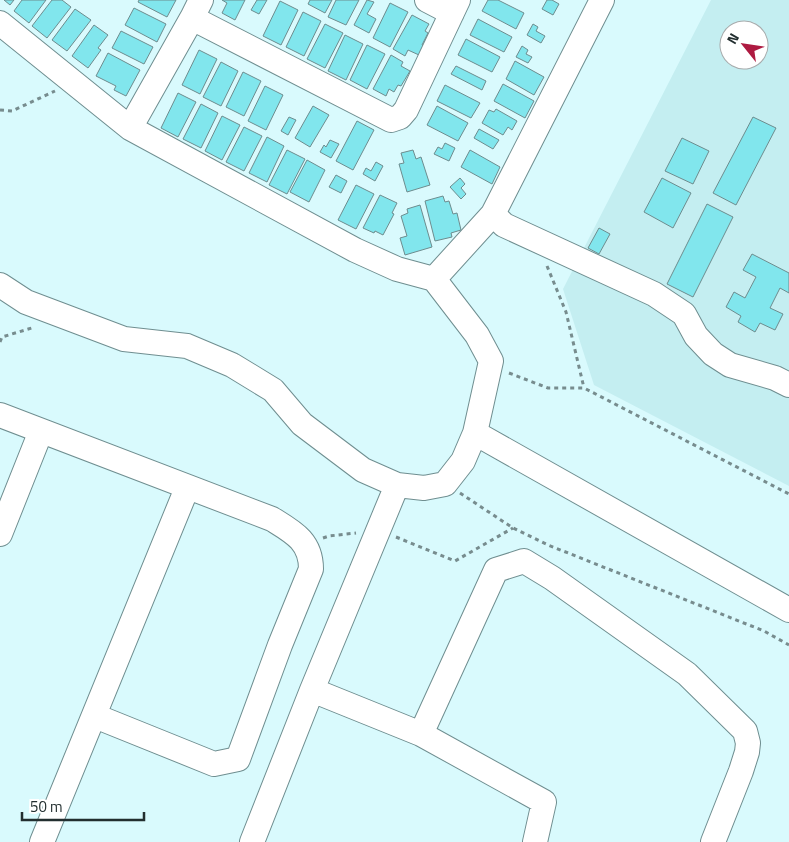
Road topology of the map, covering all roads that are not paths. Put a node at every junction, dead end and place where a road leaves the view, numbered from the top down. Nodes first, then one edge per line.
1 (427, 0) edge
2 (602, 0) edge
3 (455, 6) edge
4 (196, 9) edge
5 (0, 23) edge
6 (130, 128) junction
7 (493, 214) junction
8 (434, 279) junction
9 (0, 285) edge
10 (789, 385) edge
11 (0, 415) edge
12 (41, 431) junction
13 (475, 433) junction
14 (397, 485) junction
15 (187, 488) junction
16 (0, 534) edge
17 (789, 610) edge
18 (312, 690) junction
19 (95, 716) junction
20 (421, 734) junction
21 (42, 842) edge
22 (252, 842) edge
23 (535, 842) edge
24 (713, 842) edge

1 - 3 street
2 - 7 street
3 - 4 street
4 - 6 street
5 - 6 street
6 - 8 street
7 - 8 street
7 - 10 street
8 - 13 street
9 - 14 street
11 - 12 street
12 - 15 street
12 - 16 street
13 - 14 street
13 - 17 street
14 - 18 street
15 - 19 street
15 - 19 street
18 - 20 street
18 - 22 street
19 - 21 street
20 - 23 street
20 - 24 street

